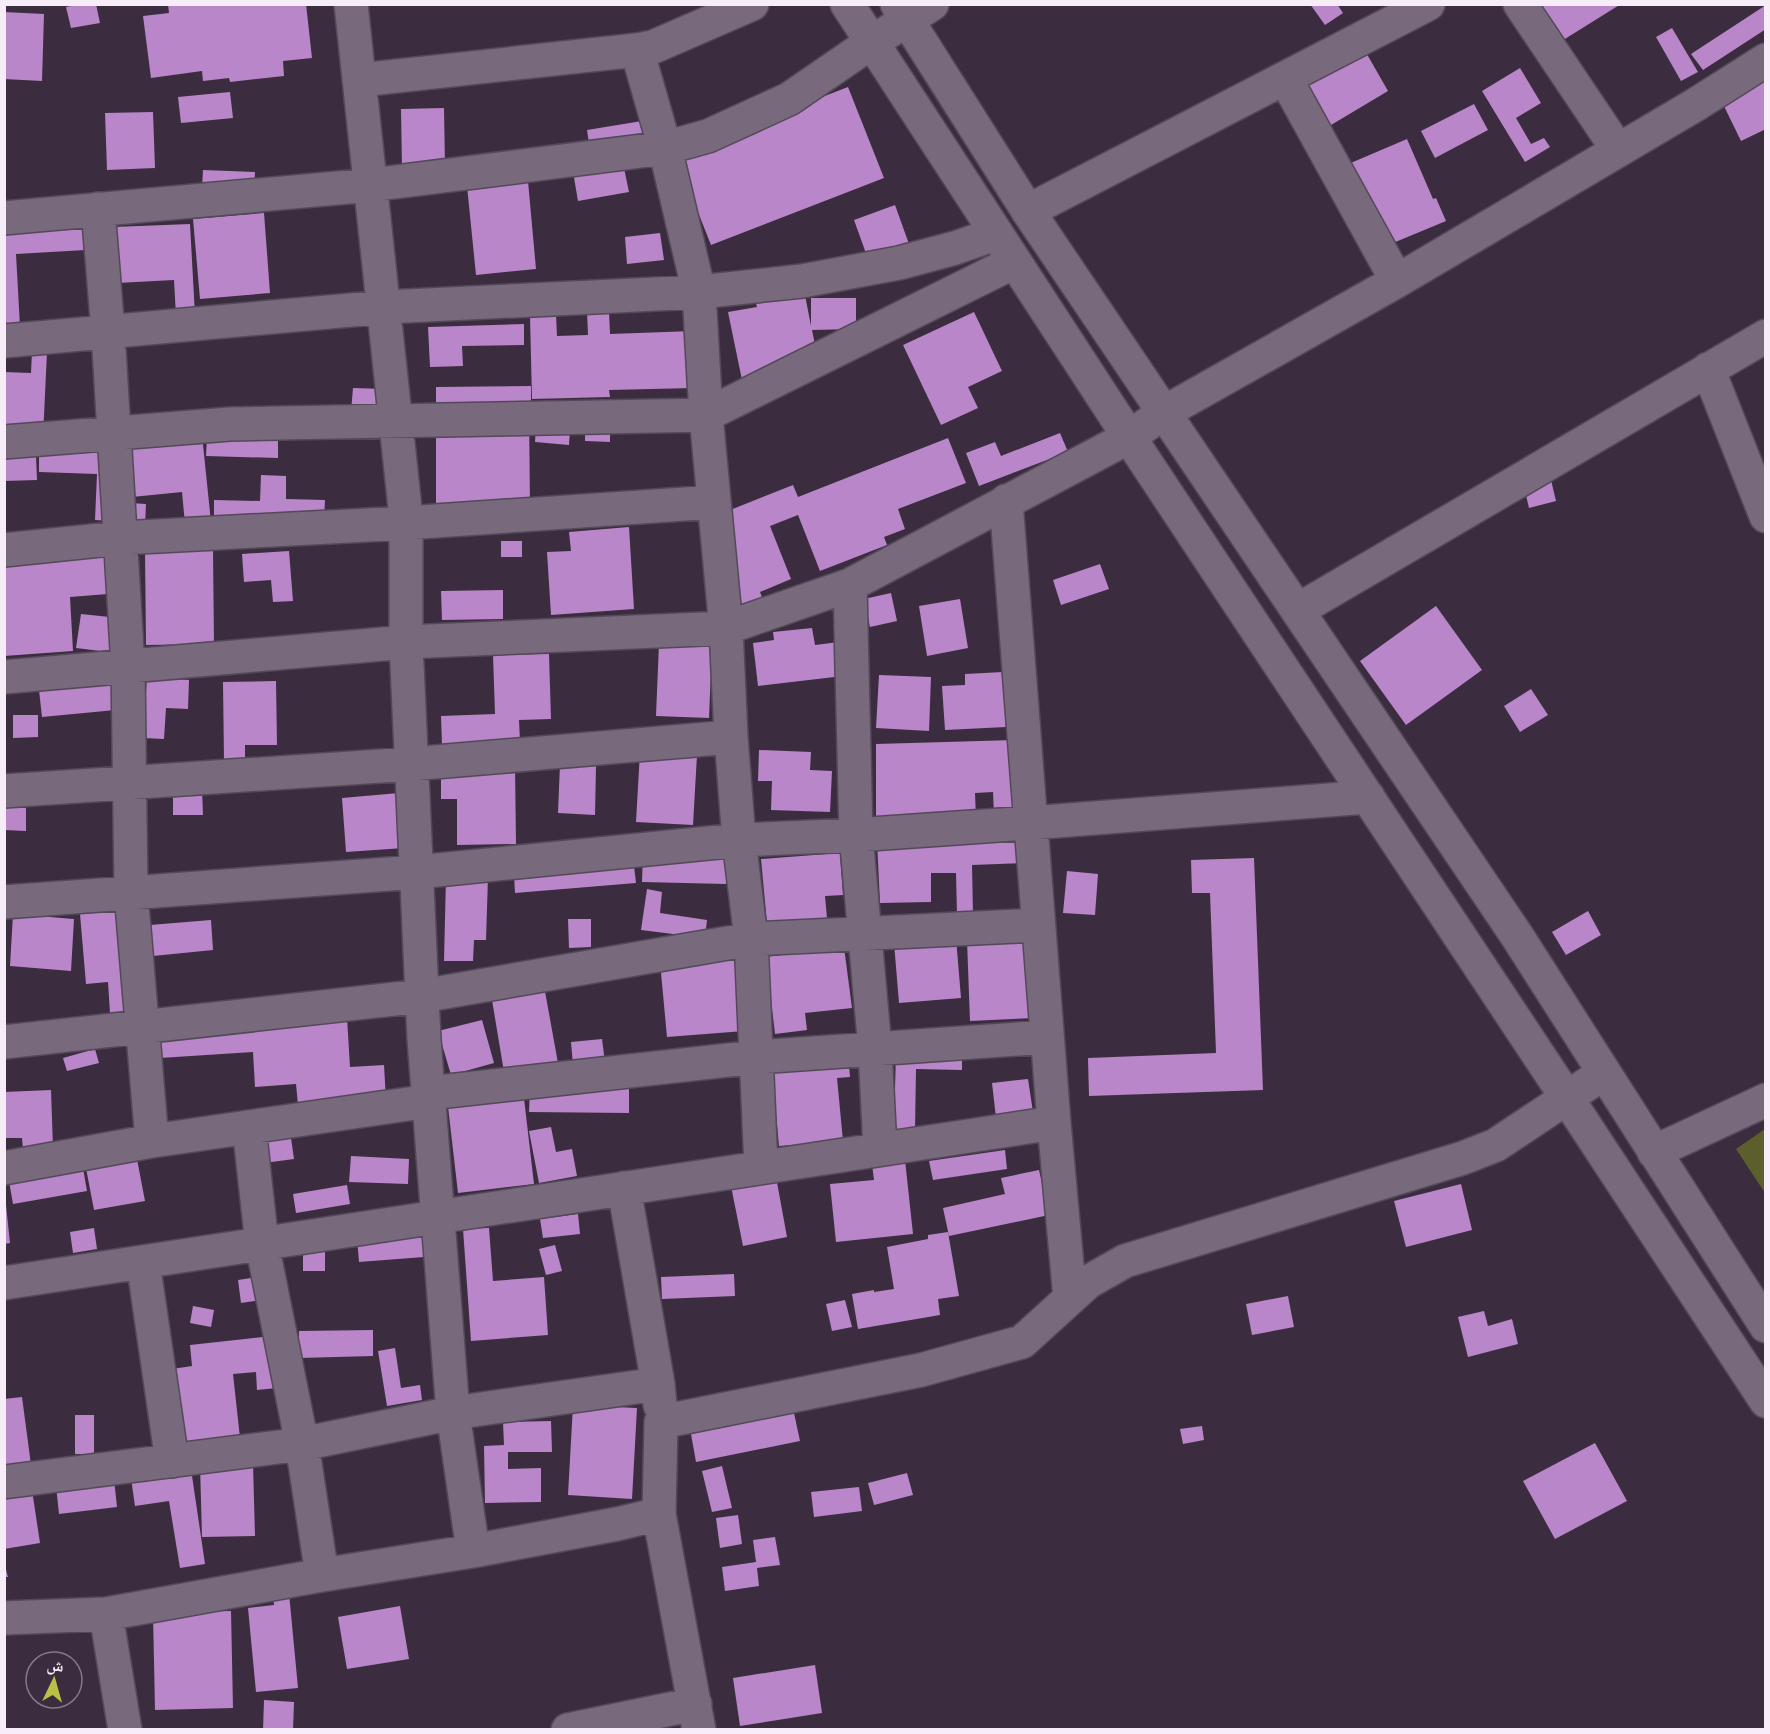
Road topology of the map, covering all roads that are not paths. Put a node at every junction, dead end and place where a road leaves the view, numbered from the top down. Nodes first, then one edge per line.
1 (351, 4) edge
2 (752, 4) edge
3 (847, 4) edge
4 (1428, 4) edge
5 (1520, 4) edge
6 (912, 9) edge
7 (872, 42) junction
8 (637, 50) junction
9 (1766, 60) edge
10 (1285, 78) junction
11 (360, 80) junction
12 (665, 148) junction
13 (1618, 150) junction
14 (371, 185) junction
15 (98, 209) junction
16 (1028, 211) junction
17 (4, 218) edge
18 (995, 234) junction
19 (1014, 262) junction
20 (1397, 281) junction
21 (699, 292) junction
22 (385, 307) junction
23 (108, 332) junction
24 (1766, 336) edge
25 (4, 341) edge
26 (1708, 369) junction
27 (1165, 412) junction
28 (706, 415) junction
29 (397, 422) junction
30 (113, 434) junction
31 (1129, 437) junction
32 (4, 442) edge
33 (1006, 501) junction
34 (714, 502) junction
35 (1766, 516) edge
36 (406, 523) junction
37 (120, 538) junction
38 (4, 550) edge
39 (850, 585) junction
40 (1298, 610) junction
41 (726, 628) junction
42 (406, 642) junction
43 (128, 667) junction
44 (4, 677) edge
45 (731, 737) junction
46 (411, 764) junction
47 (131, 783) junction
48 (4, 791) edge
49 (1368, 797) junction
50 (1030, 824) junction
51 (856, 835) junction
52 (739, 840) junction
53 (417, 872) junction
54 (131, 892) junction
55 (4, 902) edge
56 (1038, 924) junction
57 (865, 934) junction
58 (751, 939) junction
59 (422, 996) junction
60 (143, 1026) junction
61 (1047, 1037) junction
62 (4, 1041) edge
63 (875, 1049) junction
64 (756, 1057) junction
65 (1604, 1073) junction
66 (429, 1097) junction
67 (1567, 1098) junction
68 (1766, 1100) edge
69 (1054, 1122) junction
70 (249, 1126) junction
71 (152, 1141) junction
72 (880, 1149) junction
73 (1654, 1152) junction
74 (760, 1167) junction
75 (4, 1168) edge
76 (624, 1188) junction
77 (438, 1216) junction
78 (262, 1244) junction
79 (143, 1262) junction
80 (4, 1283) edge
81 (1070, 1298) junction
82 (1766, 1326) edge
83 (658, 1384) junction
84 (1766, 1401) edge
85 (453, 1413) junction
86 (661, 1422) junction
87 (302, 1444) junction
88 (172, 1461) junction
89 (4, 1482) edge
90 (659, 1514) junction
91 (473, 1551) junction
92 (322, 1575) junction
93 (106, 1614) junction
94 (4, 1618) edge
95 (697, 1717) edge
96 (124, 1730) edge
97 (568, 1730) edge

1 - 11 street
2 - 8 street
3 - 7 street
4 - 10 street
5 - 13 street
6 - 7 street
6 - 16 street
7 - 12 street
7 - 18 street
8 - 11 street
8 - 12 street
9 - 13 street
10 - 16 street
10 - 20 street
11 - 14 street
12 - 14 street
12 - 21 street
13 - 20 street
14 - 15 street
14 - 22 street
15 - 17 street
15 - 23 street
16 - 27 street
18 - 19 street
18 - 21 street
19 - 28 street
19 - 31 street
20 - 27 street
21 - 22 street
21 - 28 street
22 - 23 street
22 - 29 street
23 - 25 street
23 - 30 street
24 - 26 street
26 - 35 street
26 - 40 street
27 - 31 street
27 - 40 street
28 - 29 street
28 - 34 street
29 - 30 street
29 - 36 street
30 - 32 street
30 - 37 street
31 - 33 street
31 - 49 street
33 - 39 street
33 - 50 street
34 - 36 street
34 - 41 street
36 - 37 street
36 - 42 street
37 - 38 street
37 - 43 street
39 - 41 street
39 - 51 street
40 - 65 street
41 - 42 street
41 - 45 street
42 - 43 street
42 - 46 street
43 - 44 street
43 - 47 street
45 - 46 street
45 - 52 street
46 - 47 street
46 - 53 street
47 - 48 street
47 - 54 street
49 - 50 street
49 - 67 street
50 - 51 street
50 - 56 street
51 - 52 street
51 - 57 street
52 - 53 street
52 - 58 street
53 - 54 street
53 - 59 street
54 - 55 street
54 - 60 street
56 - 57 street
56 - 61 street
57 - 58 street
57 - 63 street
58 - 59 street
58 - 64 street
59 - 60 street
59 - 66 street
60 - 62 street
60 - 71 street
61 - 63 street
61 - 69 street
63 - 64 street
63 - 72 street
64 - 66 street
64 - 74 street
65 - 67 street
65 - 73 street
66 - 70 street
66 - 77 street
67 - 81 street
67 - 84 street
68 - 73 street
69 - 72 street
69 - 81 street
70 - 71 street
70 - 78 street
71 - 75 street
72 - 74 street
73 - 82 street
74 - 76 street
76 - 77 street
76 - 83 street
77 - 78 street
77 - 85 street
78 - 79 street
78 - 87 street
79 - 80 street
79 - 88 street
81 - 86 street
83 - 85 street
83 - 86 street
85 - 87 street
85 - 91 street
86 - 90 street
87 - 88 street
87 - 92 street
88 - 89 street
90 - 91 street
90 - 95 street
91 - 92 street
92 - 93 street
93 - 94 street
93 - 96 street
95 - 97 street

